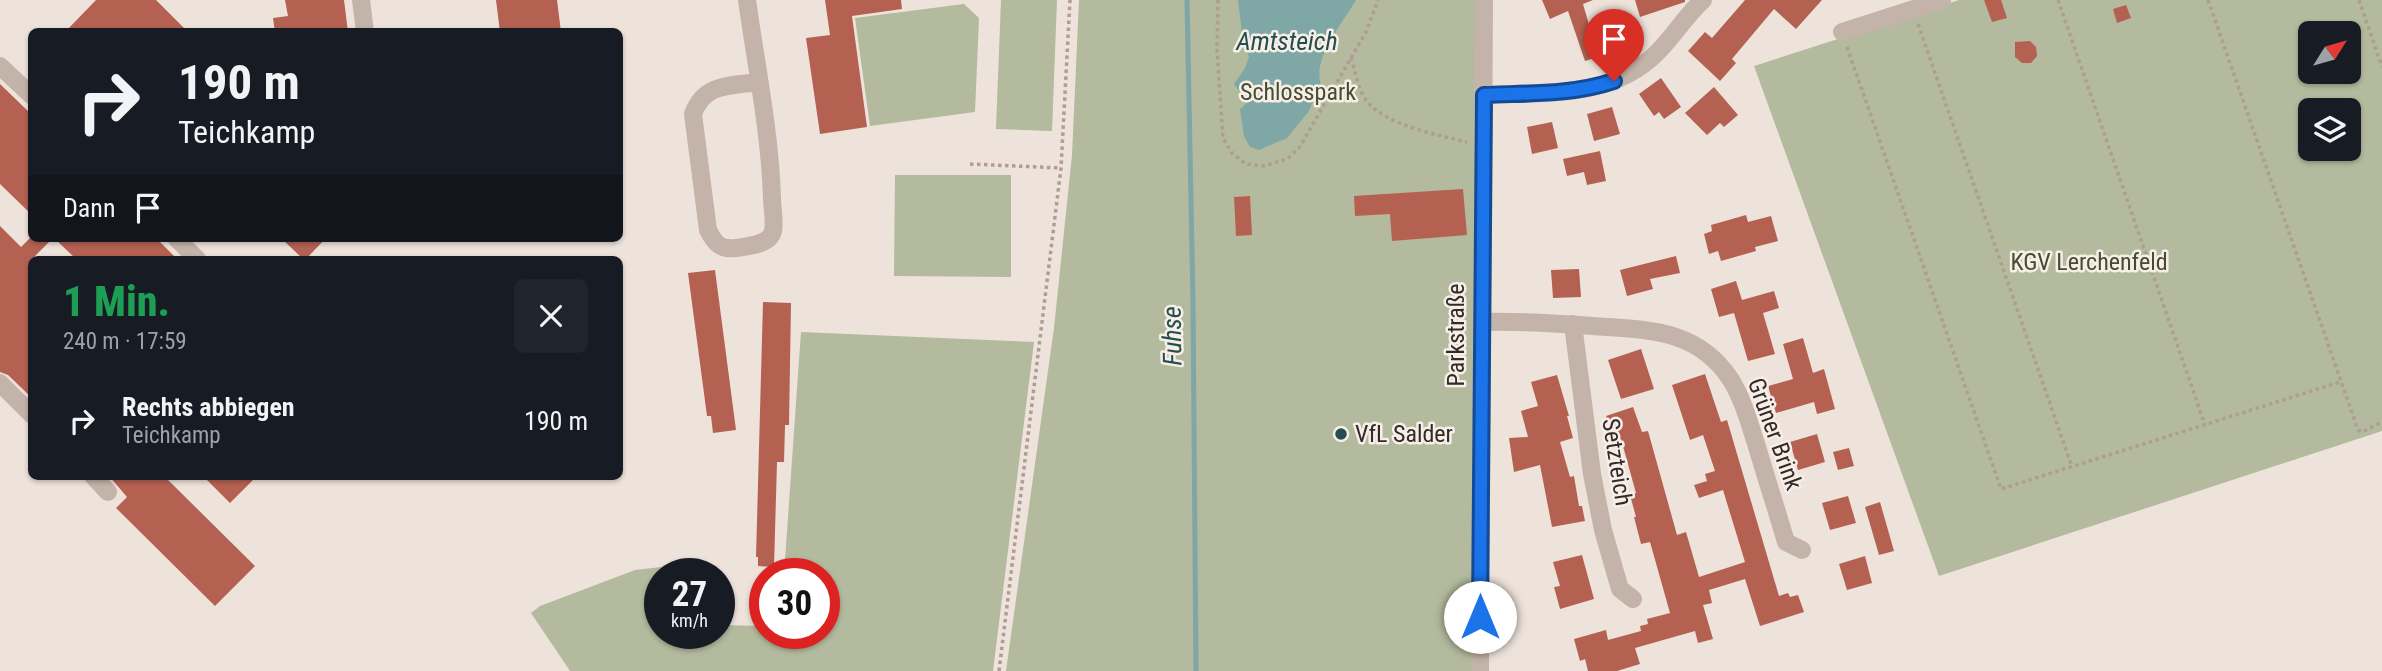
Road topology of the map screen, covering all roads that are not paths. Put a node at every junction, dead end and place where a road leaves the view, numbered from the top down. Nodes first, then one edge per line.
1 (361, 0) edge
2 (747, 0) edge
3 (1484, 0) edge
4 (1703, 0) edge
5 (1942, 0) edge
6 (364, 28) edge
7 (1842, 32) road end
8 (0, 66) edge
9 (759, 82) junction
10 (28, 92) edge
11 (1484, 95) junction
12 (180, 242) edge
13 (194, 256) edge
14 (1481, 322) junction
15 (1573, 324) junction
16 (0, 383) edge
17 (28, 411) edge
18 (97, 480) edge
19 (108, 492) dead end
20 (1802, 550) dead end
21 (1633, 599) dead end
22 (1480, 671) edge

1 - 6 street
2 - 9 street
3 - 11 street, Parkstraße
4 - 11 street
5 - 7 street
8 - 10 street
9 - 9 street
11 - 14 street, Parkstraße
12 - 13 street
14 - 15 street, Grüner Brink
14 - 22 street, Parkstraße
15 - 20 street, Grüner Brink
15 - 21 street, Setzteich
16 - 17 street
18 - 19 street

